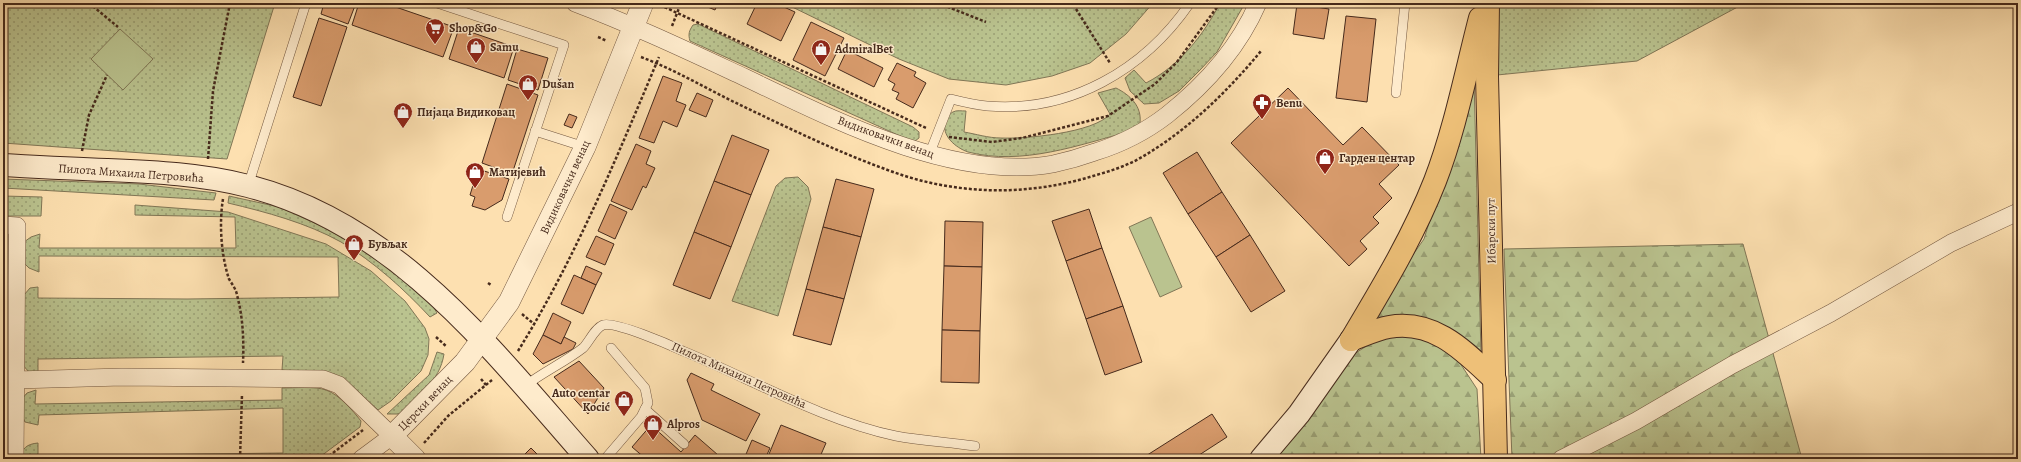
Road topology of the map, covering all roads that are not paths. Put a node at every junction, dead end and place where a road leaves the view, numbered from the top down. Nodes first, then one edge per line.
1 (306, 3) edge
2 (437, 3) edge
3 (575, 3) edge
4 (643, 3) edge
5 (1190, 3) edge
6 (1258, 3) edge
7 (1405, 3) edge
8 (1484, 3) edge
9 (1488, 3) edge
10 (634, 26) junction
11 (1396, 93) dead end
12 (535, 131) junction
13 (585, 147) junction
14 (929, 155) junction
15 (3, 165) edge
16 (248, 186) junction
17 (2018, 212) edge
18 (507, 217) dead end
19 (3, 225) edge
20 (9, 296) edge
21 (482, 340) junction
22 (1351, 340) junction
23 (611, 348) dead end
24 (1495, 380) junction
25 (12, 386) edge
26 (524, 387) junction
27 (645, 409) junction
28 (392, 436) junction
29 (684, 444) dead end
30 (975, 446) dead end
31 (411, 456) edge
32 (11, 457) edge
33 (361, 459) edge
34 (588, 459) edge
35 (606, 459) edge
36 (1261, 459) edge
37 (1496, 459) edge
38 (1561, 459) edge

1 - 16 lane
2 - 12 lane
3 - 10 street, Видиковачки венац
4 - 10 street, Видиковачки венац
5 - 14 lane
6 - 14 street, Видиковачки венац
7 - 11 lane
8 - 22 main road
9 - 24 main road, Ибарски пут
10 - 13 street, Видиковачки венац
10 - 14 street, Видиковачки венац
12 - 13 lane
12 - 18 lane
13 - 21 street, Видиковачки венац
15 - 16 main road, Пилота Михаила Петровића
16 - 21 main road, Пилота Михаила Петровића
17 - 38 street
19 - 20 street
20 - 25 street
21 - 26 main road, Пилота Михаила Петровића
21 - 28 street, Церски венац
22 - 24 main road
22 - 36 main road
23 - 27 lane
24 - 37 main road, Ибарски пут
25 - 28 street
25 - 32 street
26 - 30 lane, Пилота Михаила Петровића
26 - 34 main road, Пилота Михаила Петровића
27 - 29 lane
27 - 35 lane
28 - 31 street
28 - 33 street, Церски венац

